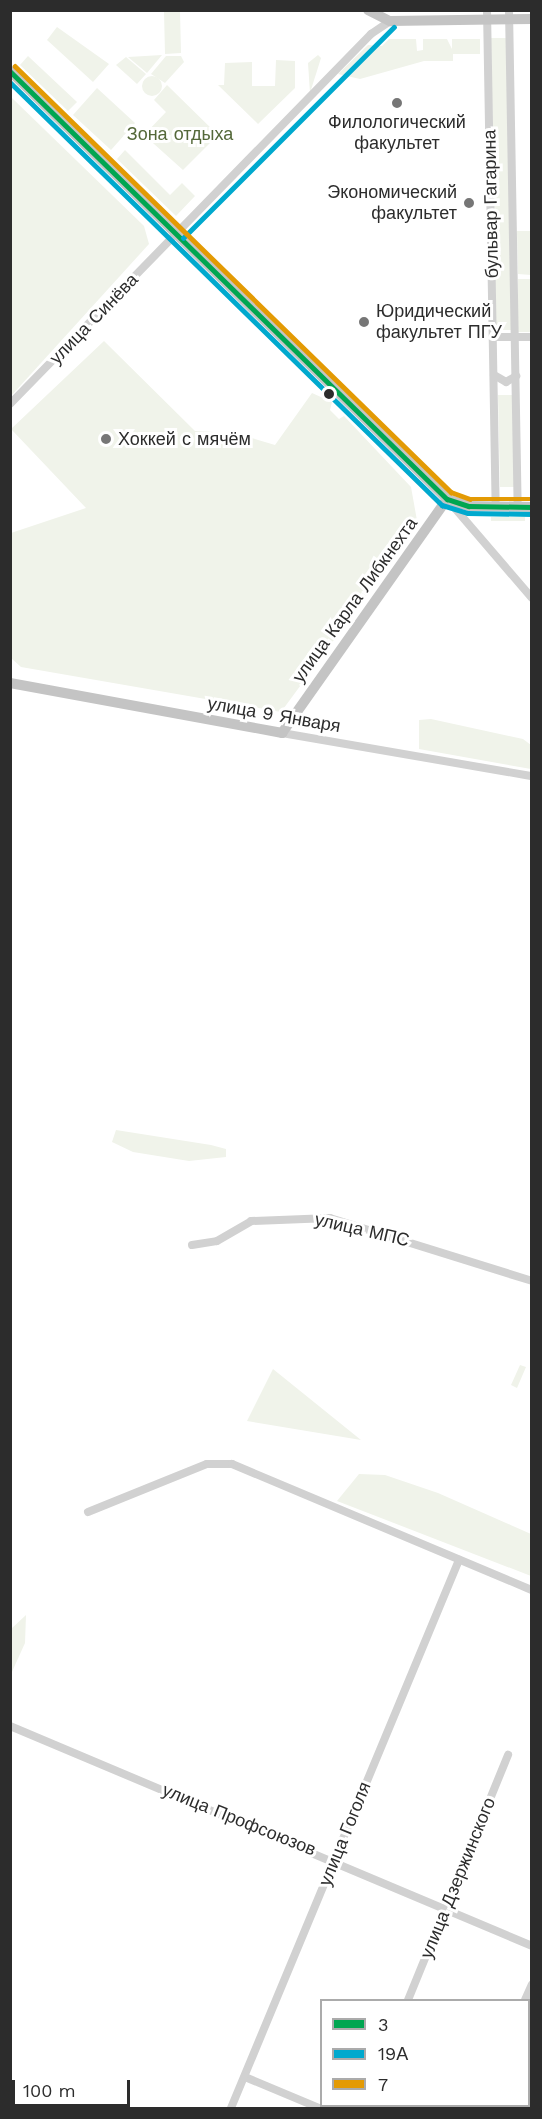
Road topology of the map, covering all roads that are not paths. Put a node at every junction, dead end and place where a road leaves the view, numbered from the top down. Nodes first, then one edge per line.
1 (368, 10) edge
2 (488, 15) edge
3 (509, 15) edge
4 (531, 19) edge
5 (390, 21) junction
6 (10, 71) edge
7 (178, 233) junction
8 (493, 337) junction
9 (515, 337) junction
10 (531, 337) edge
11 (494, 375) junction
12 (516, 376) junction
13 (10, 404) edge
14 (447, 499) junction
15 (496, 506) junction
16 (518, 506) junction
17 (531, 507) edge
18 (531, 598) edge
19 (10, 683) edge
20 (282, 733) junction
21 (531, 776) edge
22 (192, 1245) dead end
23 (531, 1281) edge
24 (88, 1512) dead end
25 (459, 1560) junction
26 (531, 1590) edge
27 (10, 1725) edge
28 (508, 1755) dead end
29 (334, 1861) junction
30 (446, 1911) junction
31 (531, 1946) edge
32 (531, 1984) edge
33 (409, 1999) edge
34 (526, 1999) edge
35 (245, 2076) junction
36 (231, 2109) edge
37 (319, 2109) edge

1 - 5 main road
2 - 3 main road
2 - 5 main road
2 - 8 street, бульвар Гагарина
3 - 4 main road
3 - 9 street, бульвар Гагарина
5 - 7 street, улица Синёва
6 - 7 main road
7 - 13 street, улица Синёва
7 - 14 main road
8 - 9 street
8 - 11 street, бульвар Гагарина
9 - 10 street
9 - 12 street, бульвар Гагарина
11 - 12 street
11 - 15 street, бульвар Гагарина
12 - 16 street, бульвар Гагарина
14 - 15 main road
14 - 18 street
14 - 20 main road, улица Карла Либкнехта
15 - 16 main road
16 - 17 main road
19 - 20 main road, улица 9 Января
20 - 21 street, улица 9 Января
22 - 23 street, улица МПС
24 - 25 street
25 - 26 street
25 - 29 street, улица Гоголя
27 - 29 street, улица Профсоюзов
28 - 30 street, улица Дзержинского
29 - 30 street, улица Профсоюзов
29 - 35 street, улица Гоголя
30 - 31 street, улица Профсоюзов
30 - 33 street, улица Дзержинского
32 - 34 street
35 - 36 street, улица Гоголя
35 - 37 street

